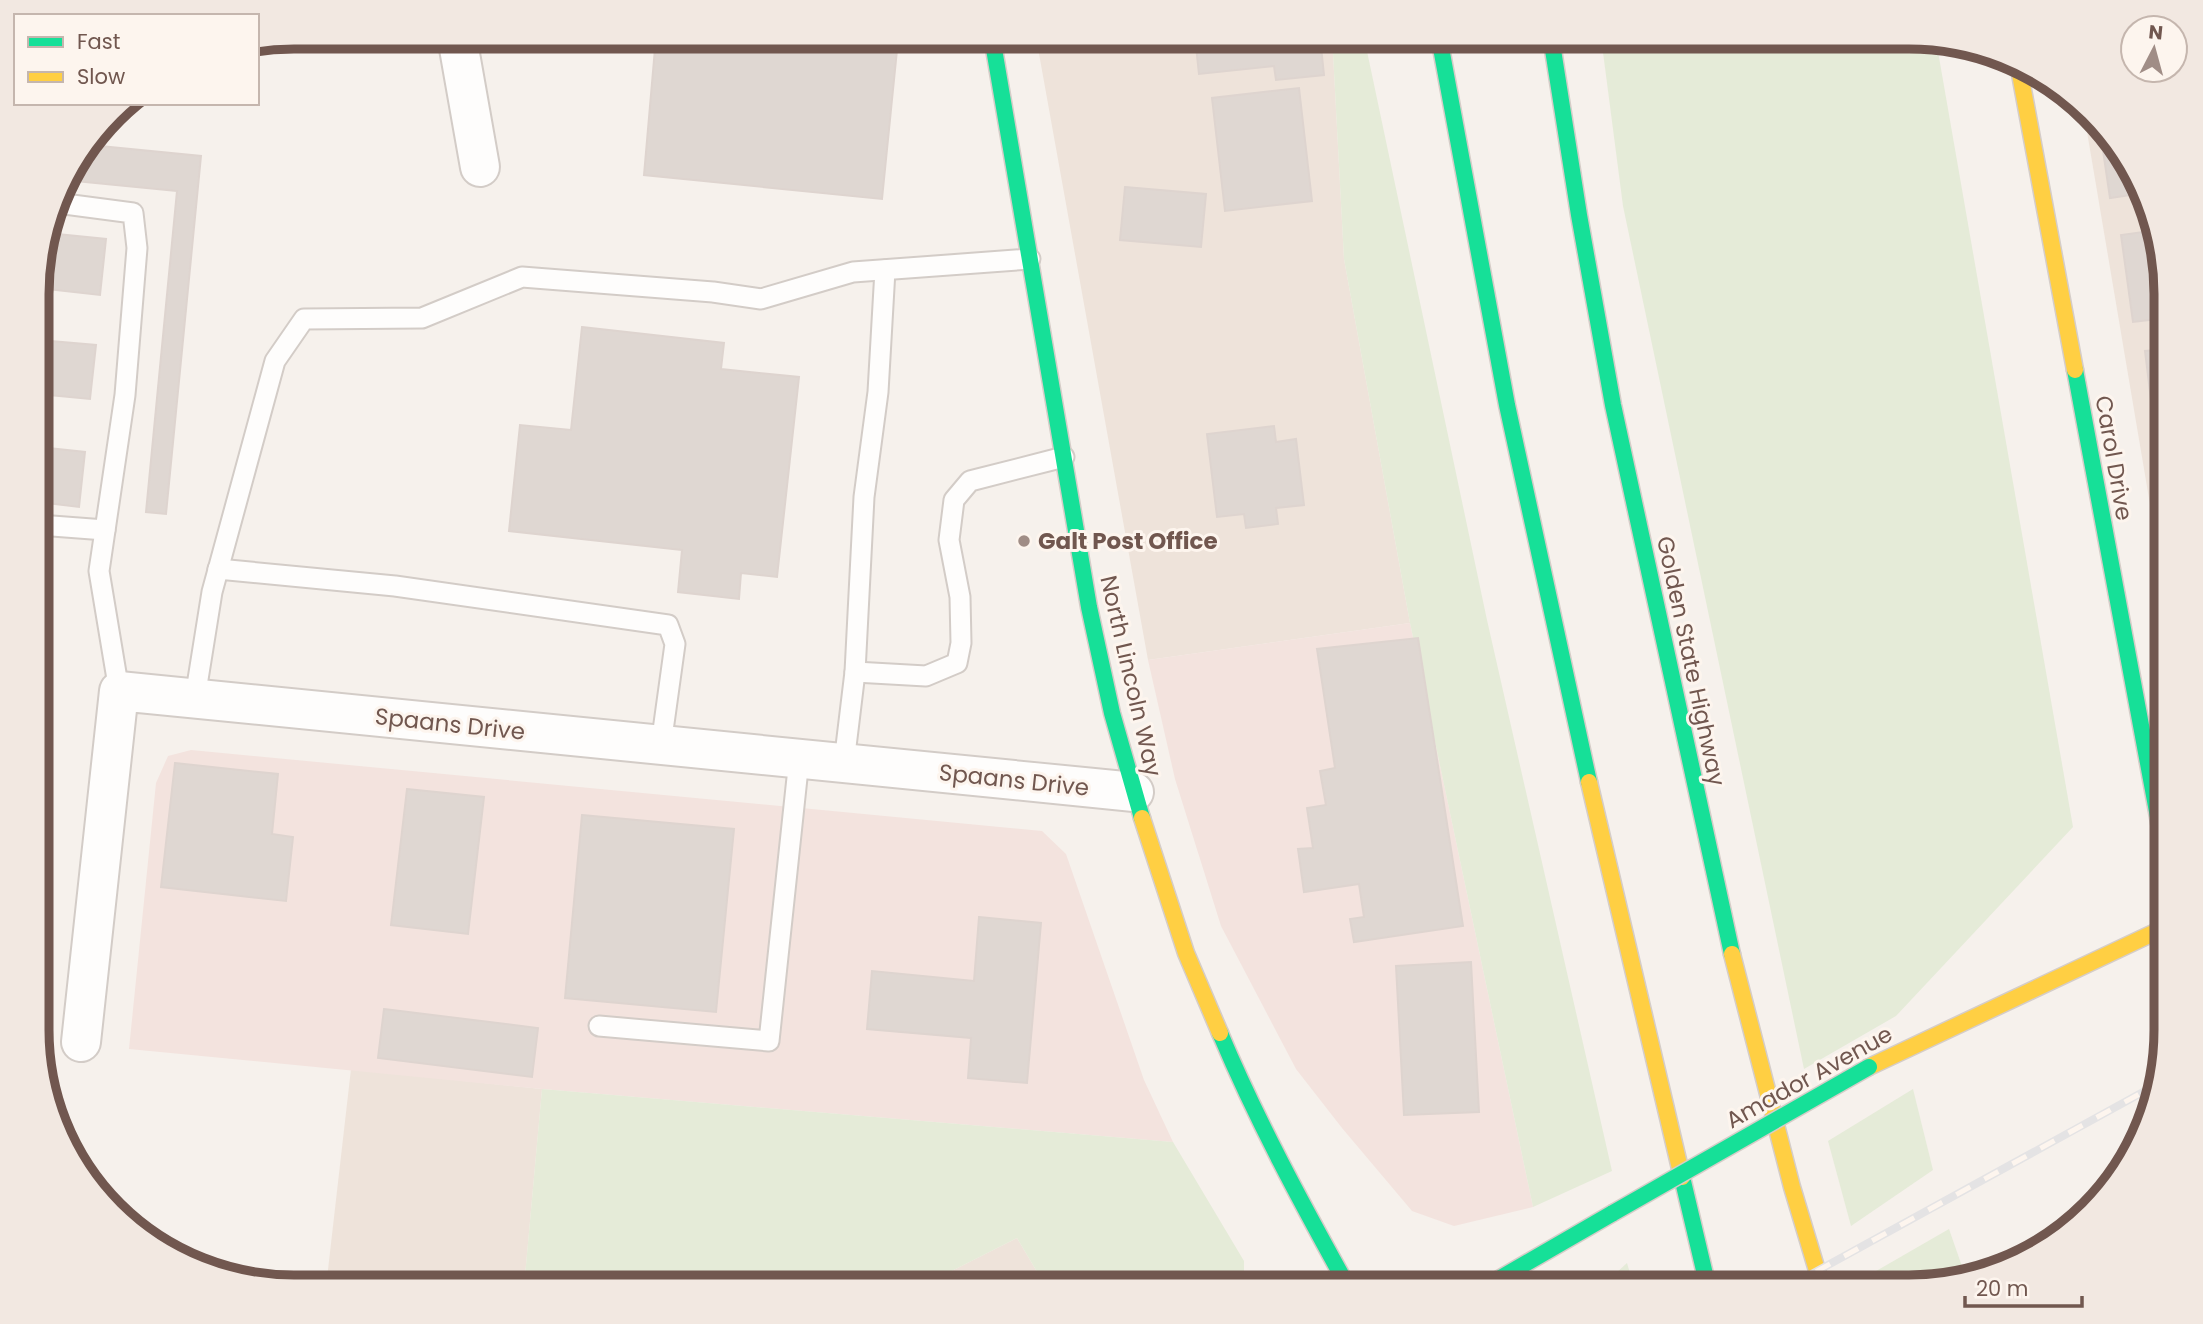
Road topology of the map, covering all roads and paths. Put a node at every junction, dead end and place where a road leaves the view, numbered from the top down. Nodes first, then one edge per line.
1 (459, 49) edge
2 (994, 49) edge
3 (1441, 49) edge
4 (1554, 49) edge
5 (2021, 77) edge
6 (480, 166) dead end
7 (67, 203) edge
8 (1030, 259) junction
9 (885, 270) junction
10 (1064, 457) junction
11 (49, 526) edge
12 (105, 530) junction
13 (218, 569) junction
14 (855, 672) junction
15 (119, 691) junction
16 (195, 698) junction
17 (661, 745) junction
18 (799, 759) junction
19 (844, 763) junction
20 (2153, 790) edge
21 (1134, 792) junction
22 (2153, 934) edge
23 (599, 1026) dead end
24 (80, 1042) dead end
25 (1341, 1274) edge
26 (1507, 1274) edge
27 (1705, 1274) edge
28 (1818, 1274) edge

1 - 6 street
2 - 8 main road, North Lincoln Way
3 - 27 main road
4 - 28 main road, Golden State Highway
5 - 20 main road, Carol Drive
7 - 12 lane
8 - 9 lane
8 - 10 main road, North Lincoln Way
9 - 13 lane
9 - 14 lane
10 - 14 lane
10 - 21 main road, North Lincoln Way
11 - 12 lane
12 - 15 lane
13 - 16 lane
13 - 17 lane
14 - 19 lane
15 - 16 street, Spaans Drive
15 - 24 street
16 - 17 street, Spaans Drive
17 - 18 street, Spaans Drive
18 - 19 street, Spaans Drive
18 - 23 lane
19 - 21 street, Spaans Drive
21 - 25 main road, North Lincoln Way
22 - 26 main road, Amador Avenue, bridge

